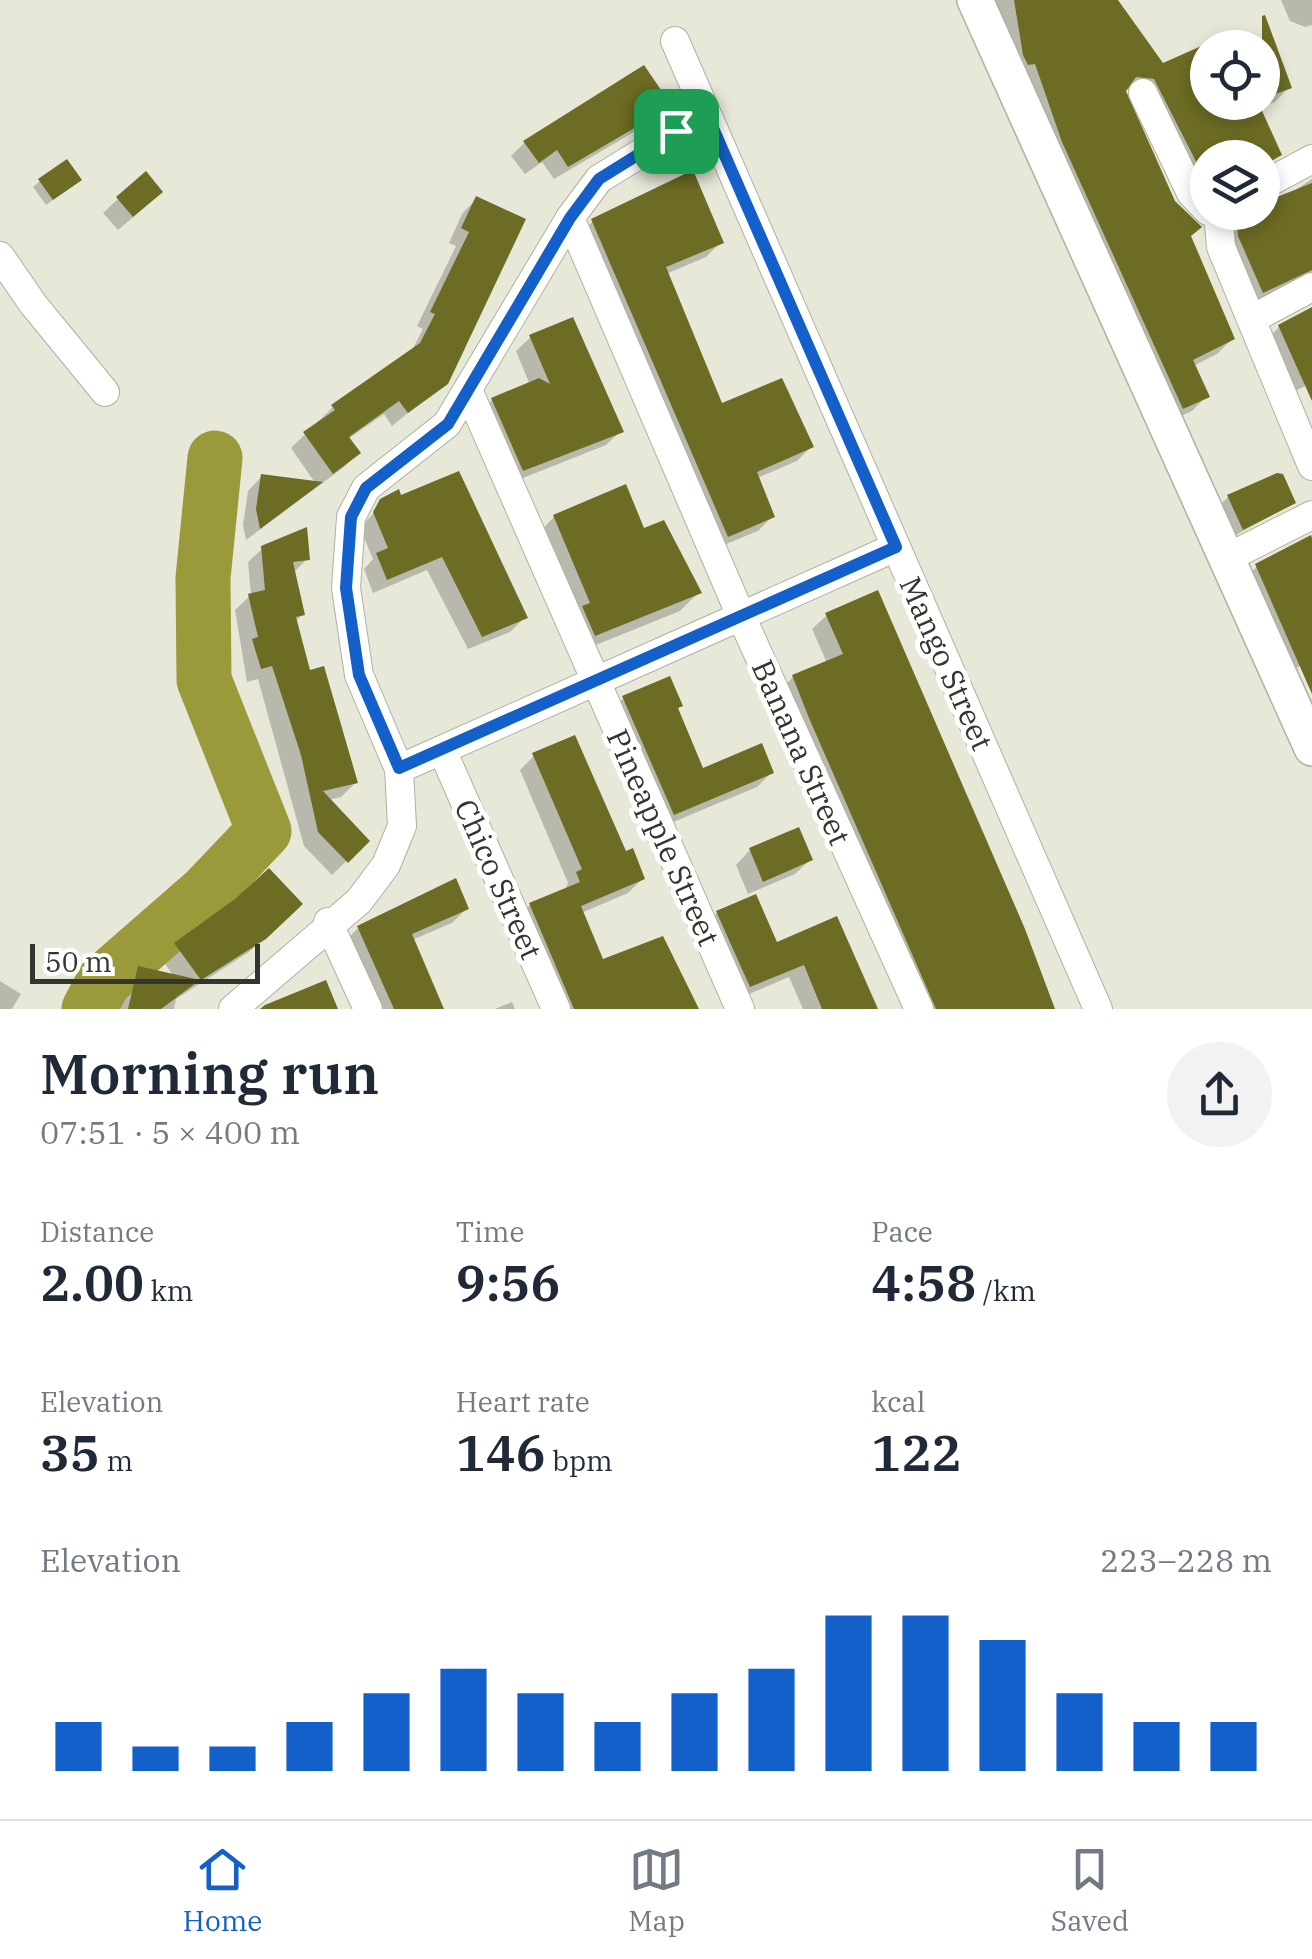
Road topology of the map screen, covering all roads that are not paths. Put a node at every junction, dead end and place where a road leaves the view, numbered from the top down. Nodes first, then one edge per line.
1 (975, 0) edge
2 (675, 41) dead end
3 (1143, 93) dead end
4 (709, 119) junction
5 (1312, 159) edge
6 (1280, 176) edge
7 (1190, 191) edge
8 (570, 218) junction
9 (1217, 230) edge
10 (0, 256) edge
11 (1312, 287) edge
12 (1254, 318) junction
13 (468, 390) junction
14 (105, 392) dead end
15 (1312, 466) edge
16 (1312, 515) edge
17 (896, 547) junction
18 (1228, 557) junction
19 (741, 616) junction
20 (595, 682) junction
21 (1312, 748) edge
22 (442, 750) junction
23 (399, 768) junction
24 (328, 922) junction
25 (232, 1009) edge
26 (368, 1009) edge
27 (556, 1009) edge
28 (740, 1009) edge
29 (919, 1009) edge
30 (1098, 1009) edge

1 - 18 street
2 - 4 street, Mango Street
3 - 7 street
4 - 8 street
4 - 17 street, Mango Street
5 - 6 street
8 - 13 street
8 - 19 street, Banana Street
9 - 12 street
10 - 14 street
11 - 12 street
12 - 15 street
13 - 20 street, Pineapple Street
13 - 23 street
16 - 18 street
17 - 19 street
17 - 30 street, Mango Street
18 - 21 street
19 - 20 street
19 - 29 street, Banana Street
20 - 22 street
20 - 28 street, Pineapple Street
22 - 23 street
22 - 27 street, Chico Street
23 - 24 street
24 - 25 street
24 - 26 street

